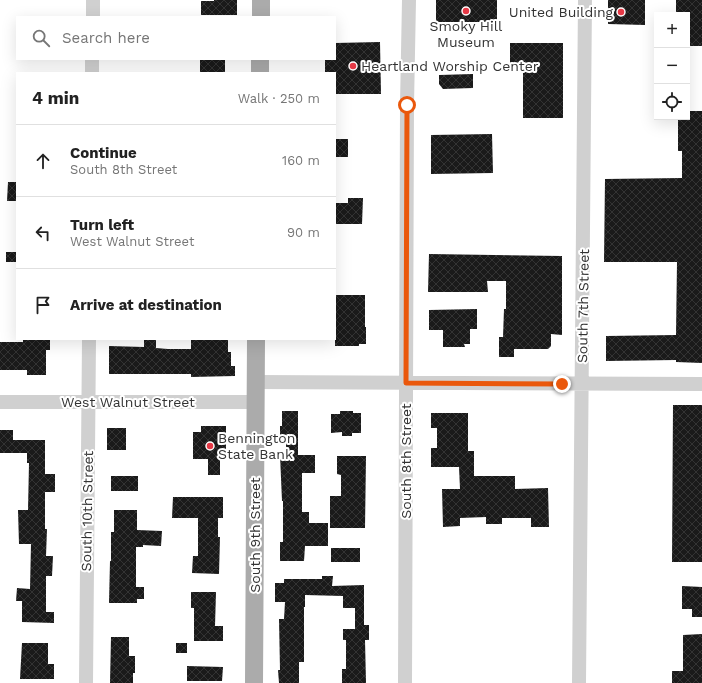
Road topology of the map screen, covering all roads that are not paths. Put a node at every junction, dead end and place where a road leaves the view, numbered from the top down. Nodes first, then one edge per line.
1 (93, 0) edge
2 (261, 0) edge
3 (409, 0) edge
4 (585, 0) edge
5 (93, 16) edge
6 (261, 16) edge
7 (92, 60) edge
8 (260, 60) edge
9 (92, 72) edge
10 (260, 72) edge
11 (89, 340) edge
12 (256, 340) edge
13 (256, 382) junction
14 (406, 383) junction
15 (582, 384) junction
16 (702, 384) edge
17 (0, 402) edge
18 (88, 402) junction
19 (256, 402) junction
20 (86, 683) edge
21 (254, 683) edge
22 (405, 683) edge
23 (580, 683) edge

1 - 5 street
2 - 6 main road
3 - 14 street, South 8th Street
4 - 15 street, South 7th Street
7 - 9 street
8 - 10 main road
11 - 18 street, South 10th Street
12 - 13 main road, South 9th Street
13 - 14 street
13 - 19 main road, South 9th Street
14 - 15 street
14 - 22 street, South 8th Street
15 - 16 street
15 - 23 street, South 7th Street
17 - 18 street, West Walnut Street
18 - 19 street, West Walnut Street
18 - 20 street, South 10th Street
19 - 21 main road, South 9th Street

